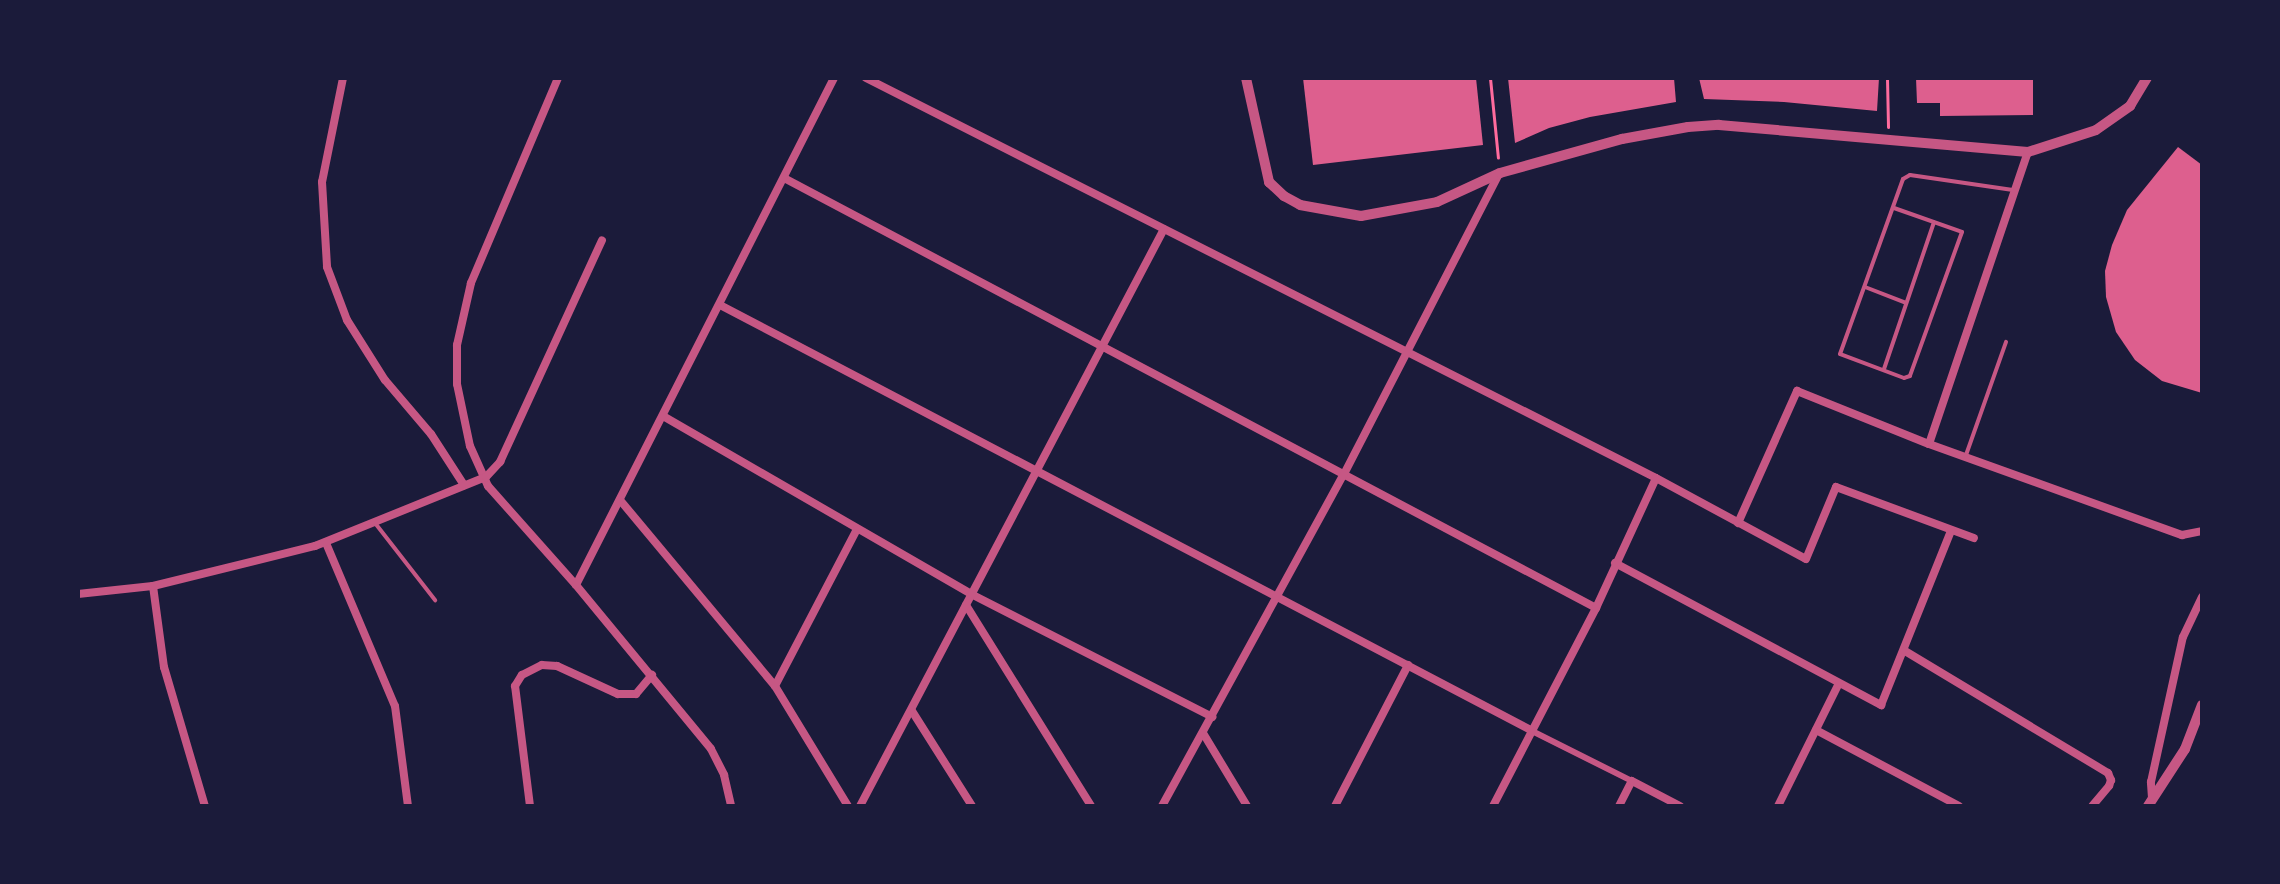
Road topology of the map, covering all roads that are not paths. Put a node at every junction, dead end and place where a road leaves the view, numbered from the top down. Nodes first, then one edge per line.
1 (343, 78) edge
2 (558, 78) edge
3 (834, 78) edge
4 (866, 78) edge
5 (1246, 78) edge
6 (2147, 78) edge
7 (2028, 152) junction
8 (1500, 173) junction
9 (784, 178) junction
10 (2015, 190) junction
11 (1894, 208) junction
12 (1934, 222) junction
13 (1164, 229) junction
14 (602, 240) dead end
15 (1865, 287) junction
16 (1906, 303) junction
17 (720, 305) junction
18 (2006, 342) dead end
19 (1102, 348) junction
20 (1406, 352) junction
21 (1884, 369) junction
22 (663, 416) junction
23 (1929, 444) junction
24 (1965, 457) junction
25 (1038, 472) junction
26 (1343, 476) junction
27 (486, 477) junction
28 (1656, 478) junction
29 (464, 485) junction
30 (620, 500) junction
31 (375, 523) junction
32 (1738, 523) junction
33 (857, 529) junction
34 (1951, 531) junction
35 (2202, 531) edge
36 (1974, 538) dead end
37 (326, 543) junction
38 (1615, 563) junction
39 (576, 585) junction
40 (153, 586) junction
41 (78, 594) edge
42 (971, 594) junction
43 (2202, 597) edge
44 (1277, 599) junction
45 (435, 600) dead end
46 (966, 605) junction
47 (1596, 608) junction
48 (1905, 651) junction
49 (1408, 665) junction
50 (652, 675) junction
51 (1839, 683) junction
52 (775, 686) junction
53 (2202, 705) edge
54 (912, 711) junction
55 (1212, 717) junction
56 (1531, 730) junction
57 (1816, 730) junction
58 (1203, 733) junction
59 (1632, 781) junction
60 (2150, 803) edge
61 (205, 806) edge
62 (408, 806) edge
63 (530, 806) edge
64 (731, 806) edge
65 (848, 806) edge
66 (860, 806) edge
67 (972, 806) edge
68 (1091, 806) edge
69 (1162, 806) edge
70 (1247, 806) edge
71 (1335, 806) edge
72 (1493, 806) edge
73 (1619, 806) edge
74 (1680, 806) edge
75 (1778, 806) edge
76 (1959, 806) edge
77 (2092, 806) edge

1 - 29 street
2 - 27 street
3 - 9 street
4 - 13 street
5 - 8 street
6 - 7 street
7 - 8 street
7 - 10 street
8 - 20 street
9 - 17 street
9 - 19 street
10 - 11 lane
10 - 23 street
11 - 12 lane
11 - 15 lane
12 - 16 lane
12 - 21 lane
13 - 19 street
13 - 20 street
14 - 27 street
15 - 16 lane
15 - 21 lane
16 - 21 lane
17 - 22 street
17 - 25 street
18 - 24 lane
19 - 25 street
19 - 26 street
20 - 26 street
20 - 28 street
22 - 30 street
22 - 33 street
23 - 24 street
23 - 32 street
24 - 35 street
25 - 42 street
25 - 44 street
26 - 44 street
26 - 47 street
27 - 29 street
27 - 39 street
28 - 32 street
28 - 38 street
29 - 31 street
30 - 39 street
30 - 52 street
31 - 37 street
31 - 45 lane
32 - 34 street
33 - 42 street
33 - 52 street
34 - 36 street
34 - 48 street
37 - 40 street
37 - 62 street
38 - 47 street
38 - 51 street
39 - 50 street
40 - 41 street
40 - 61 street
42 - 46 street
42 - 55 street
43 - 60 street
44 - 49 street
44 - 55 street
46 - 54 street
46 - 68 street
47 - 56 street
48 - 51 street
48 - 77 street
49 - 56 street
49 - 71 street
50 - 63 street
50 - 64 street
51 - 57 street
52 - 65 street
53 - 60 street
54 - 66 street
54 - 67 street
55 - 58 street
56 - 59 street
56 - 72 street
57 - 75 street
57 - 76 street
58 - 69 street
58 - 70 street
59 - 73 street
59 - 74 street

